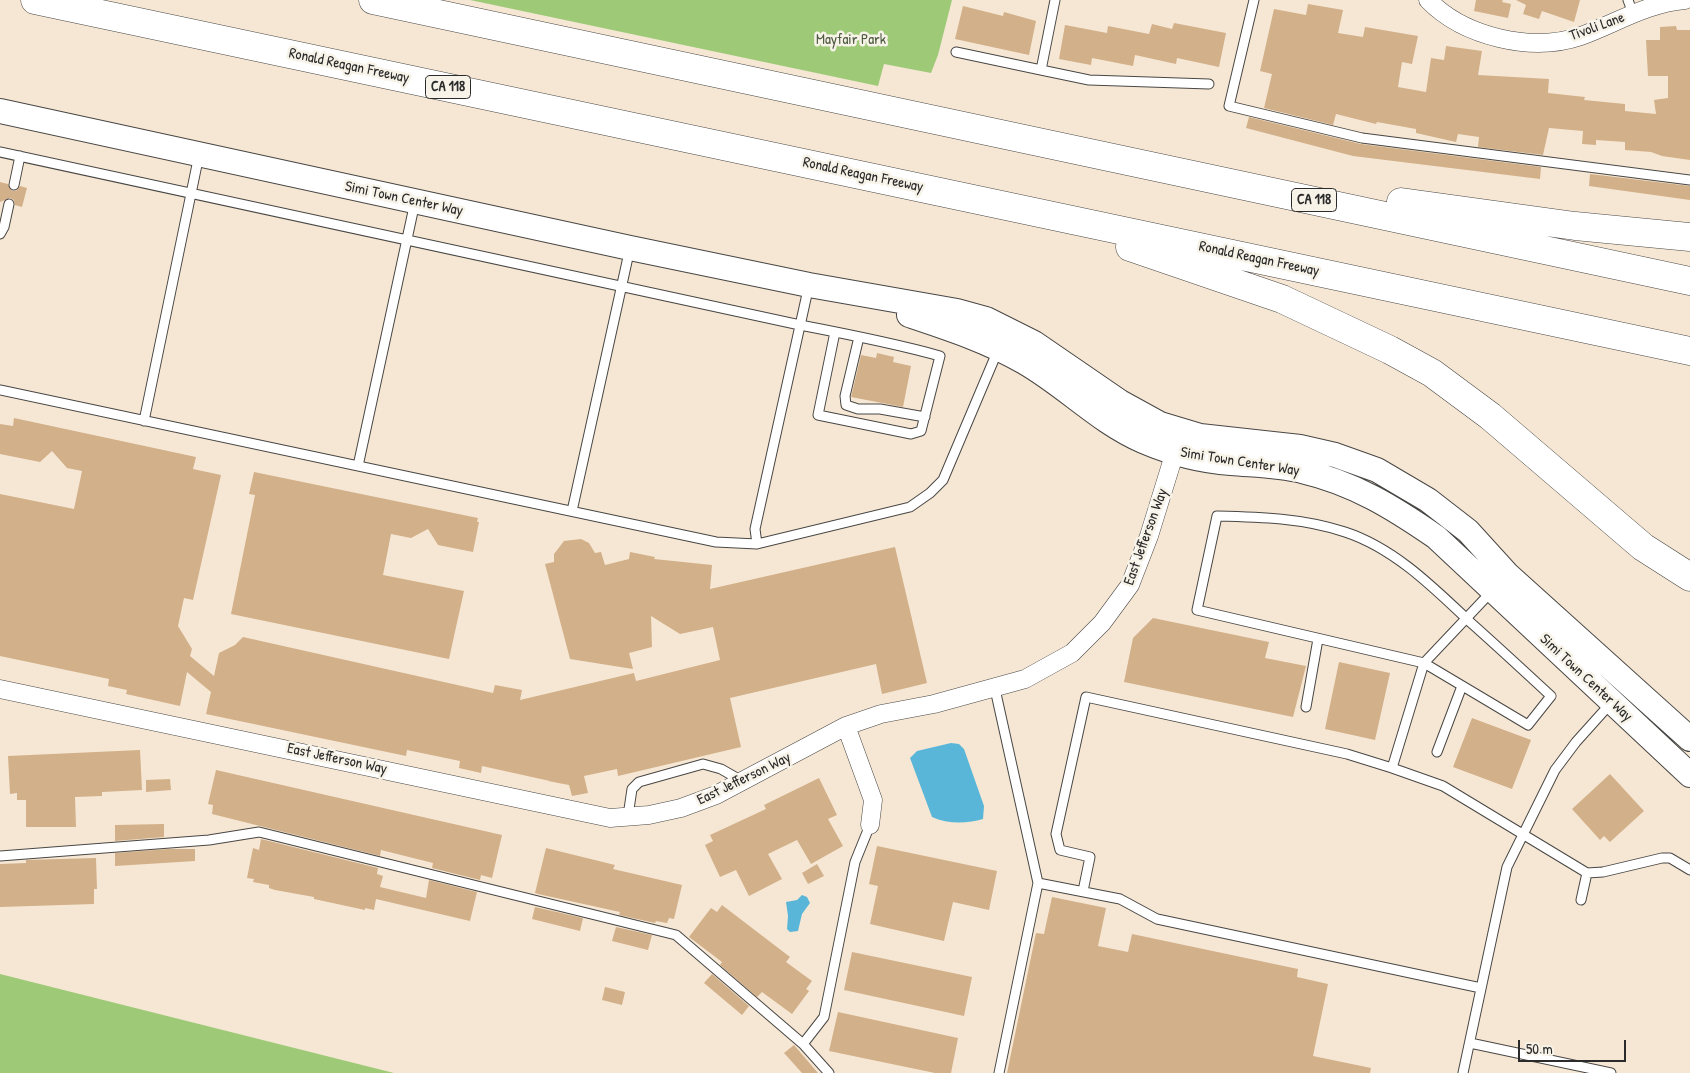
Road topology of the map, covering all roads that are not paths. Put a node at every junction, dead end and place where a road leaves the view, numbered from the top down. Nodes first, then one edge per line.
1 (35, 0) edge
2 (373, 0) edge
3 (1055, 0) edge
4 (1254, 0) edge
5 (1428, 0) edge
6 (1685, 0) edge
7 (1631, 7) edge
8 (956, 52) dead end
9 (1041, 70) junction
10 (1209, 84) dead end
11 (0, 111) edge
12 (0, 152) edge
13 (199, 155) junction
14 (20, 156) junction
15 (1690, 180) edge
16 (14, 185) dead end
17 (1244, 185) junction
18 (192, 194) junction
19 (416, 202) junction
20 (9, 204) dead end
21 (1010, 206) junction
22 (0, 234) edge
23 (1690, 237) edge
24 (407, 240) junction
25 (630, 248) junction
26 (1690, 281) edge
27 (809, 285) junction
28 (621, 286) junction
29 (800, 325) junction
30 (836, 332) junction
31 (859, 337) junction
32 (1004, 338) junction
33 (1690, 351) edge
34 (0, 390) edge
35 (925, 417) junction
36 (144, 421) junction
37 (1178, 442) junction
38 (358, 466) junction
39 (572, 510) junction
40 (757, 544) junction
41 (1690, 577) edge
42 (1500, 583) junction
43 (1465, 617) junction
44 (1318, 638) junction
45 (1424, 663) junction
46 (1462, 686) junction
47 (0, 689) edge
48 (995, 689) junction
49 (1619, 693) junction
50 (1306, 707) dead end
51 (846, 726) junction
52 (1690, 739) edge
53 (1437, 752) dead end
54 (1392, 768) junction
55 (1690, 775) edge
56 (743, 781) junction
57 (628, 816) junction
58 (870, 825) joint
59 (1522, 834) junction
60 (0, 856) edge
61 (1690, 870) edge
62 (1587, 873) junction
63 (1038, 883) junction
64 (1083, 891) junction
65 (1581, 900) dead end
66 (1481, 988) junction
67 (1470, 1043) junction
68 (803, 1044) junction
69 (829, 1073) edge
70 (999, 1073) edge
71 (1463, 1073) edge
72 (1611, 1073) edge

1 - 21 highway, Ronald Reagan Freeway / CA 118
2 - 17 highway, CA 118
3 - 9 lane
4 - 15 lane
5 - 7 street, Tivoli Lane
6 - 7 street, Tivoli Lane
8 - 9 lane
9 - 10 lane
11 - 13 street, Simi Town Center Way
12 - 14 lane
13 - 18 lane
13 - 19 street, Simi Town Center Way
14 - 16 lane
14 - 18 lane
17 - 23 highway
17 - 26 highway, CA 118
18 - 24 lane
18 - 36 lane
19 - 24 lane
19 - 25 street, Simi Town Center Way
20 - 22 lane
21 - 33 highway, Ronald Reagan Freeway / CA 118
21 - 41 highway
24 - 28 lane
24 - 38 lane
25 - 27 street, Simi Town Center Way
25 - 28 lane
27 - 29 lane
27 - 32 street, Simi Town Center Way
28 - 29 lane
28 - 39 lane
29 - 30 lane
29 - 40 lane
30 - 31 lane
30 - 35 lane
31 - 35 lane
31 - 35 lane
32 - 37 street, Simi Town Center Way
32 - 40 lane
34 - 36 lane
36 - 38 lane
37 - 42 street, Simi Town Center Way
37 - 48 street, East Jefferson Way
38 - 39 lane
39 - 40 lane
42 - 43 lane
42 - 49 street, Simi Town Center Way
43 - 44 lane
43 - 45 lane
43 - 46 lane
44 - 45 lane
44 - 50 lane
45 - 46 lane
45 - 54 lane
46 - 53 lane
47 - 57 street, East Jefferson Way
48 - 51 street, East Jefferson Way
48 - 63 lane
49 - 52 street, Simi Town Center Way
49 - 55 street, Simi Town Center Way
49 - 59 lane
51 - 56 street, East Jefferson Way
51 - 58 street
54 - 59 lane
54 - 64 lane
56 - 57 street, East Jefferson Way
56 - 57 lane
58 - 68 lane
59 - 62 lane
59 - 66 lane
60 - 68 lane
61 - 62 lane
62 - 65 lane
63 - 64 lane
63 - 70 lane
64 - 66 lane
66 - 67 lane
67 - 71 lane
67 - 72 lane
68 - 69 lane

